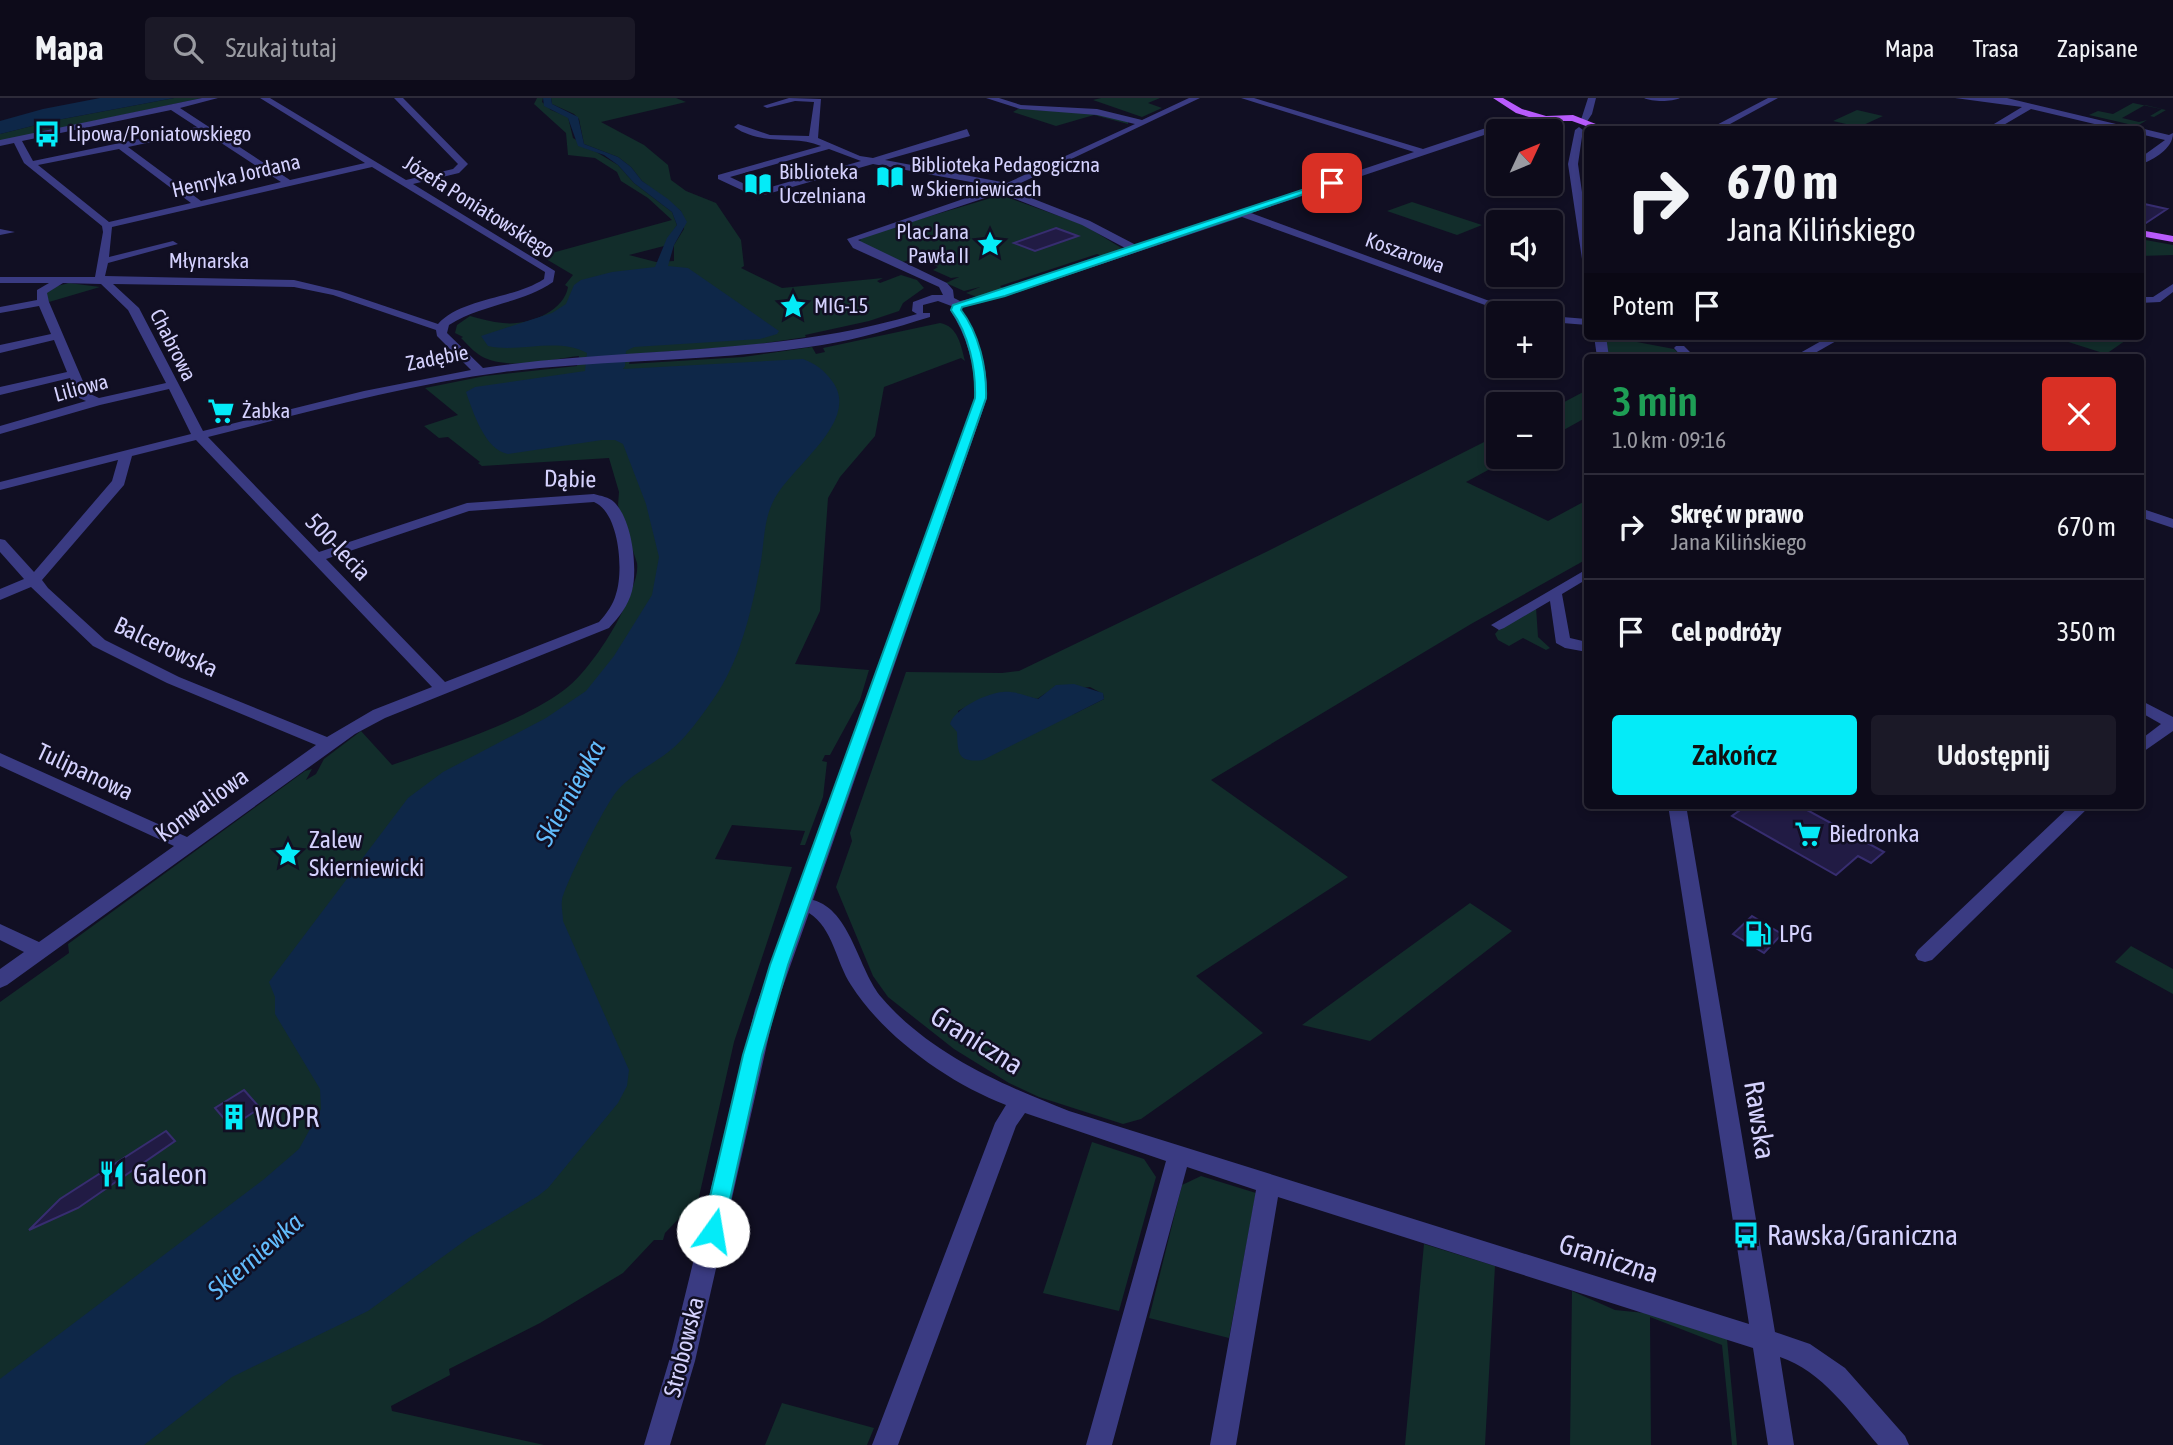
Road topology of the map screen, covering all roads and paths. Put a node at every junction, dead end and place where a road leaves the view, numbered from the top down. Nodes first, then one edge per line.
1 (214, 98) edge
2 (264, 98) edge
3 (398, 98) edge
4 (990, 98) edge
5 (1196, 98) edge
6 (1245, 98) edge
7 (1497, 98) edge
8 (1592, 98) edge
9 (1648, 98) edge
10 (1676, 98) edge
11 (1774, 98) edge
12 (1959, 98) edge
13 (1993, 100) edge
14 (767, 106) dead end
15 (2029, 106) junction
16 (173, 107) junction
17 (2019, 112) junction
18 (1545, 119) edge
19 (1143, 123) junction
20 (1563, 123) edge
21 (805, 126) junction
22 (1583, 126) edge
23 (1720, 126) edge
24 (1995, 126) edge
25 (2116, 126) edge
26 (738, 127) dead end
27 (205, 128) junction
28 (1563, 128) edge
29 (1566, 130) junction
30 (964, 131) dead end
31 (1486, 131) edge
32 (2144, 132) edge
33 (766, 137) junction
34 (2172, 138) edge
35 (813, 139) junction
36 (17, 140) junction
37 (1576, 142) junction
38 (0, 143) edge
39 (121, 146) junction
40 (830, 146) junction
41 (1423, 152) junction
42 (2144, 159) edge
43 (872, 161) junction
44 (31, 164) junction
45 (373, 164) junction
46 (288, 183) junction
47 (406, 183) junction
48 (1004, 188) junction
49 (199, 204) junction
50 (1241, 213) junction
51 (107, 225) junction
52 (2144, 234) edge
53 (1584, 238) edge
54 (2173, 239) edge
55 (173, 244) dead end
56 (1135, 249) junction
57 (104, 261) junction
58 (0, 280) edge
59 (35, 280) junction
60 (62, 281) junction
61 (102, 281) junction
62 (932, 281) junction
63 (2173, 287) edge
64 (42, 297) junction
65 (933, 298) junction
66 (2144, 300) edge
67 (1486, 302) edge
68 (0, 310) edge
69 (941, 310) junction
70 (463, 313) junction
71 (411, 318) junction
72 (1563, 320) edge
73 (1584, 322) edge
74 (441, 328) junction
75 (57, 337) junction
76 (1831, 340) edge
77 (0, 349) edge
78 (1805, 354) edge
79 (480, 372) junction
80 (73, 374) junction
81 (172, 385) junction
82 (0, 391) edge
83 (97, 402) junction
84 (0, 430) edge
85 (199, 436) junction
86 (127, 454) junction
87 (0, 485) edge
88 (2144, 513) edge
89 (2173, 524) edge
90 (0, 543) edge
91 (316, 558) junction
92 (1584, 576) edge
93 (33, 580) junction
94 (1554, 593) junction
95 (0, 595) edge
96 (1499, 625) dead end
97 (1584, 647) edge
98 (443, 689) junction
99 (2144, 707) edge
100 (2173, 725) edge
101 (328, 744) junction
102 (2144, 745) edge
103 (0, 759) edge
104 (1678, 809) edge
105 (2078, 809) edge
106 (188, 845) junction
107 (801, 904) junction
108 (0, 931) edge
109 (39, 951) junction
110 (1926, 955) dead end
111 (0, 980) edge
112 (1020, 1102) junction
113 (1179, 1155) junction
114 (1269, 1183) junction
115 (1764, 1338) junction
116 (657, 1445) edge
117 (885, 1445) edge
118 (1099, 1445) edge
119 (1223, 1445) edge
120 (1781, 1445) edge
121 (1896, 1445) edge

1 - 16 street
2 - 45 street, Józefa Poniatowskiego
3 - 47 street
4 - 19 street
5 - 19 street
6 - 41 street
7 - 18 main road
8 - 22 street
9 - 10 street
11 - 23 street
12 - 13 street
13 - 15 street
13 - 17 street
14 - 21 street
15 - 17 street
15 - 25 street
16 - 27 street
16 - 36 street
17 - 24 street
19 - 48 street
20 - 22 main road
21 - 33 street
21 - 35 street
22 - 29 main road
22 - 37 street
26 - 33 street
27 - 39 street
27 - 46 street
28 - 29 main road
29 - 37 street
30 - 43 street
31 - 41 street
32 - 34 street
33 - 35 street
34 - 42 street
35 - 40 street
36 - 38 street
36 - 44 street
37 - 53 street
39 - 44 street
39 - 49 street
40 - 43 street
40 - 43 street
41 - 50 street
43 - 48 street
44 - 51 street
45 - 46 street, Henryka Jordana
45 - 47 street, Józefa Poniatowskiego
46 - 49 street, Henryka Jordana
47 - 70 street, Józefa Poniatowskiego
48 - 56 street
48 - 62 street
49 - 51 street, Henryka Jordana
50 - 56 street
50 - 67 street, Koszarowa
51 - 57 street
52 - 54 main road
55 - 57 street
56 - 69 street
57 - 61 street
58 - 59 street, Młynarska
59 - 60 street, Młynarska
59 - 64 street
60 - 61 street, Młynarska
60 - 64 street
61 - 71 street, Młynarska
61 - 81 street, Chabrowa
62 - 65 street
62 - 69 street, Strobowska
63 - 66 street
64 - 68 street
64 - 75 street
65 - 69 street
65 - 69 street
69 - 79 street, Zadębie
69 - 107 street, Strobowska
70 - 71 street, Młynarska
70 - 74 street, Józefa Poniatowskiego
71 - 74 street, Młynarska
72 - 73 street
74 - 79 street
75 - 77 street
75 - 80 street
76 - 78 street
79 - 85 street, Zadębie
80 - 82 street
80 - 83 street
81 - 83 street, Liliowa
81 - 85 street, Chabrowa
83 - 84 street, Liliowa
85 - 86 street, Zadębie
85 - 91 street, 500-lecia
86 - 87 street, Zadębie
86 - 93 street
88 - 89 street
90 - 93 street, Balcerowska
91 - 98 street, 500-lecia
91 - 98 street, Dąbie
92 - 94 street
93 - 95 street
93 - 101 street, Balcerowska
94 - 96 street
94 - 97 street
98 - 101 street, Konwaliowa
99 - 100 street
100 - 102 street
101 - 106 street, Konwaliowa
103 - 106 street, Tulipanowa
104 - 115 street, Rawska
105 - 110 street
106 - 109 street, Konwaliowa
107 - 112 street, Graniczna
107 - 116 street, Strobowska
108 - 109 street
109 - 111 street, Konwaliowa
112 - 113 street, Graniczna
112 - 117 street
113 - 114 street, Graniczna
113 - 118 street
114 - 115 street, Graniczna
114 - 119 street
115 - 120 street, Rawska
115 - 121 street, Graniczna

